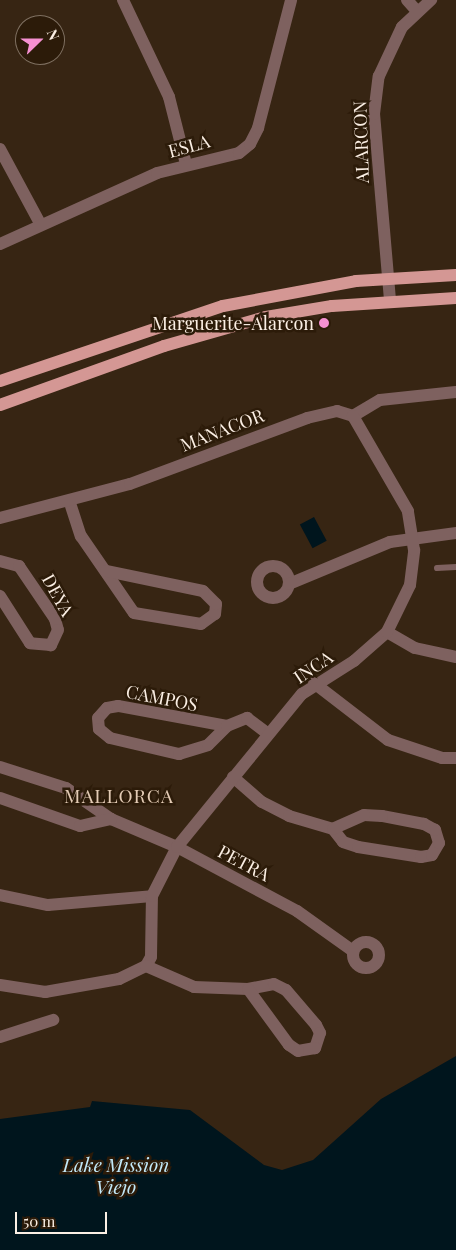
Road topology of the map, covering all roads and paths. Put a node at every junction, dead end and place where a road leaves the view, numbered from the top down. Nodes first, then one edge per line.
1 (123, 0) edge
2 (291, 0) edge
3 (407, 0) edge
4 (431, 0) edge
5 (417, 11) junction
6 (0, 149) edge
7 (186, 164) junction
8 (41, 225) junction
9 (0, 244) edge
10 (456, 275) edge
11 (387, 278) junction
12 (456, 298) edge
13 (390, 300) junction
14 (0, 381) edge
15 (456, 392) edge
16 (0, 405) edge
17 (353, 416) junction
18 (70, 503) junction
19 (0, 518) edge
20 (456, 533) edge
21 (413, 537) junction
22 (0, 562) edge
23 (456, 566) edge
24 (437, 568) dead end
25 (106, 571) junction
26 (289, 584) dead end
27 (0, 596) edge
28 (387, 632) junction
29 (456, 657) edge
30 (314, 683) junction
31 (227, 726) junction
32 (268, 734) junction
33 (456, 758) edge
34 (0, 767) edge
35 (233, 777) junction
36 (0, 798) edge
37 (111, 819) junction
38 (333, 829) junction
39 (177, 847) junction
40 (0, 895) edge
41 (152, 896) junction
42 (353, 951) dead end
43 (146, 966) junction
44 (0, 985) edge
45 (248, 989) junction
46 (53, 1020) dead end
47 (0, 1037) edge

1 - 7 street
2 - 7 street, ESLA
3 - 5 street
4 - 5 street, ALARCON
5 - 11 street, ALARCON
6 - 8 street
7 - 8 street, ESLA
8 - 9 street, ESLA
10 - 11 main road
11 - 13 street, ALARCON
11 - 14 main road
12 - 13 main road
13 - 16 main road
15 - 17 street
17 - 18 street, MANACOR
17 - 21 street, INCA
18 - 19 street, MANACOR
18 - 25 street
20 - 21 street
21 - 26 street
21 - 28 street, INCA
22 - 27 street, DEYA
23 - 24 lane
25 - 25 street
28 - 29 street
28 - 30 street, INCA
30 - 32 street, INCA
30 - 33 street
31 - 31 street, CAMPOS
31 - 32 street, CAMPOS
32 - 35 street, INCA
34 - 37 street, PETRA
35 - 38 street
35 - 39 street, INCA
36 - 37 street
37 - 39 street, PETRA
38 - 38 street
39 - 41 street, INCA
39 - 42 street, PETRA
40 - 41 street
41 - 43 street, INCA
43 - 44 street
43 - 45 street
45 - 45 street
46 - 47 street

